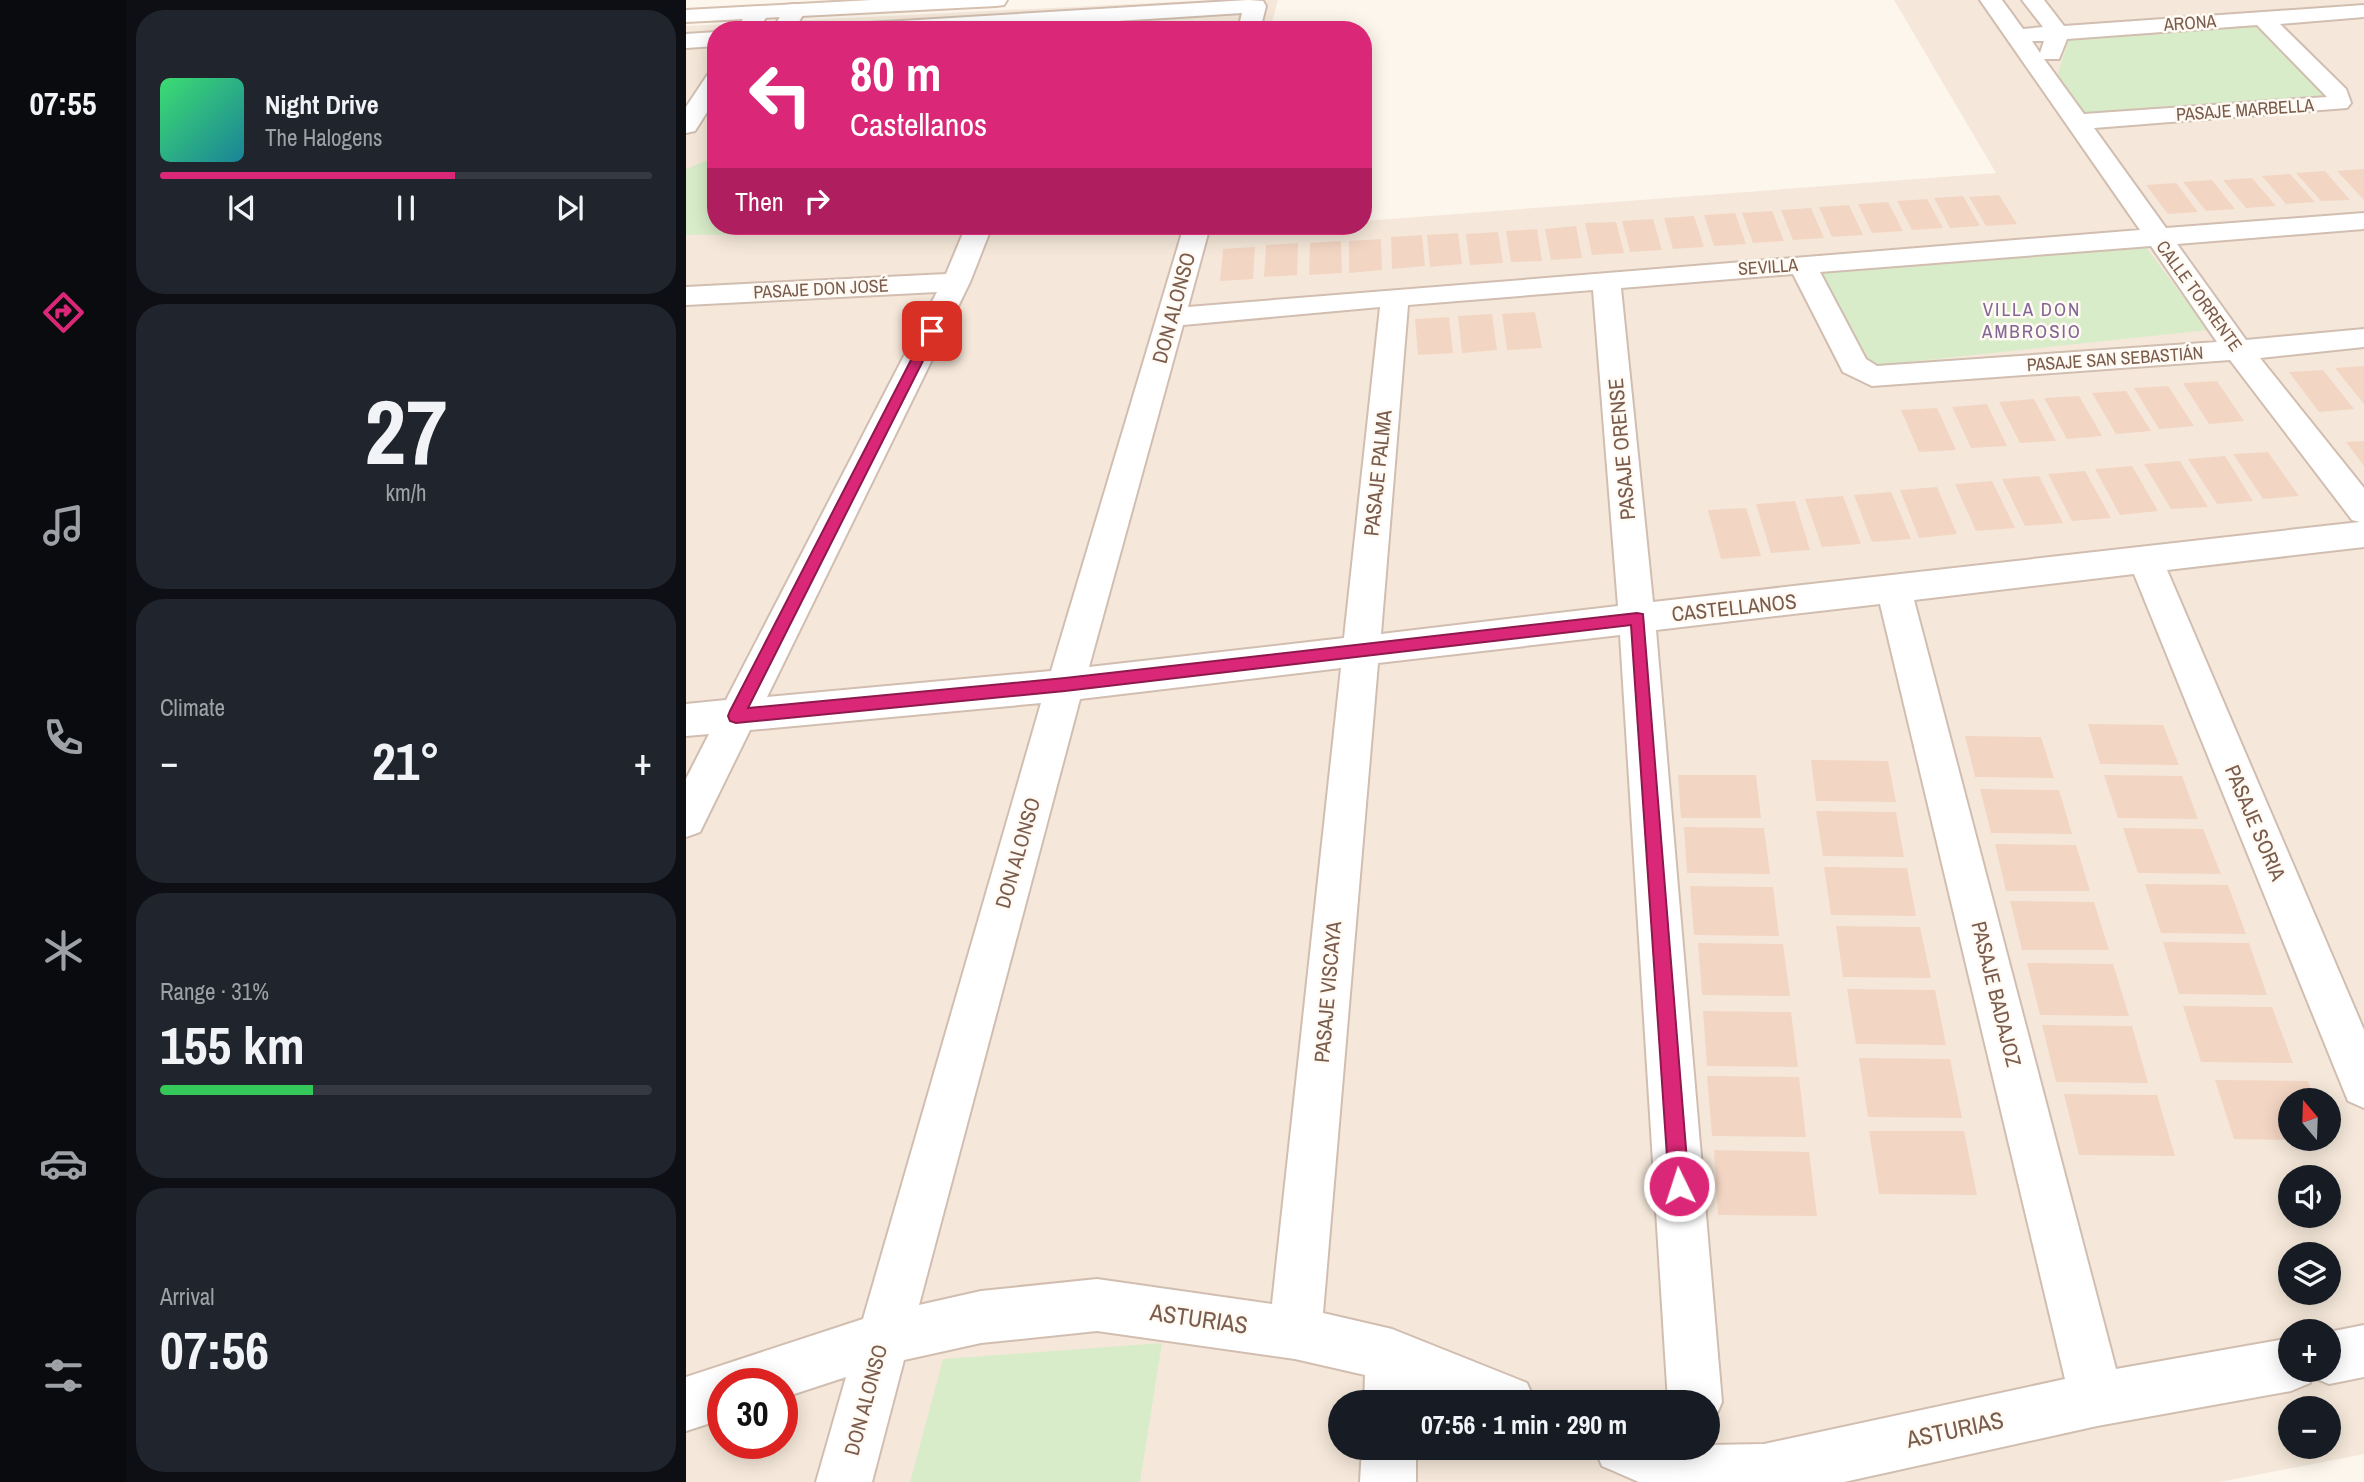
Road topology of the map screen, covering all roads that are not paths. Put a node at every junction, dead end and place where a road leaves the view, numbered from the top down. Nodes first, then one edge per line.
1 (996, 0) edge
2 (1991, 0) edge
3 (2033, 0) edge
4 (794, 10) junction
5 (2364, 11) edge
6 (686, 16) edge
7 (2262, 18) junction
8 (752, 21) edge
9 (788, 21) edge
10 (1013, 21) edge
11 (1251, 21) edge
12 (2058, 33) junction
13 (2016, 36) junction
14 (707, 40) edge
15 (686, 41) edge
16 (2043, 75) junction
17 (707, 100) edge
18 (2076, 122) junction
19 (693, 132) edge
20 (2364, 221) edge
21 (975, 235) edge
22 (1195, 235) edge
23 (2157, 238) junction
24 (1802, 264) junction
25 (1606, 280) junction
26 (956, 282) junction
27 (686, 296) edge
28 (1395, 296) junction
29 (1173, 317) junction
30 (2364, 338) edge
31 (2238, 350) junction
32 (2364, 511) edge
33 (2364, 534) edge
34 (2146, 561) junction
35 (1894, 589) junction
36 (1637, 619) junction
37 (1361, 650) junction
38 (1065, 685) junction
39 (736, 716) junction
40 (686, 720) edge
41 (686, 819) edge
42 (2364, 1085) edge
43 (1295, 1333) junction
44 (883, 1339) junction
45 (2364, 1351) edge
46 (2341, 1356) edge
47 (2278, 1366) edge
48 (794, 1368) edge
49 (1391, 1378) edge
50 (1450, 1390) edge
51 (1694, 1390) edge
52 (707, 1397) edge
53 (2097, 1399) junction
54 (686, 1404) edge
55 (1389, 1460) edge
56 (1704, 1460) edge
57 (844, 1482) edge
58 (1388, 1482) edge

1 - 4 street
2 - 13 street, CALLE TORRENTE
3 - 12 street
4 - 8 street
4 - 9 street
5 - 7 street, ARONA
6 - 8 street
7 - 12 street, ARONA
7 - 18 street, PASAJE MARBELLA
10 - 11 street
12 - 13 street, ARONA
12 - 16 street
13 - 16 street, CALLE TORRENTE
14 - 15 street
16 - 18 street, CALLE TORRENTE
17 - 19 street
18 - 23 street, CALLE TORRENTE
20 - 23 street, SEVILLA
21 - 26 street
22 - 29 street, DON ALONSO
23 - 24 street, SEVILLA
23 - 31 street, CALLE TORRENTE
24 - 25 street, SEVILLA
24 - 31 street, PASAJE SAN SEBASTIÁN
25 - 28 street, SEVILLA
25 - 36 street, PASAJE ORENSE
26 - 27 street, PASAJE DON JOSÉ
26 - 39 street
28 - 29 street, SEVILLA
28 - 37 street, PASAJE PALMA
29 - 38 street, DON ALONSO
30 - 31 street, PASAJE SAN SEBASTIÁN
31 - 32 street, CALLE TORRENTE
33 - 34 street, CASTELLANOS
34 - 35 street, CASTELLANOS
34 - 42 street, PASAJE SORIA
35 - 36 street, CASTELLANOS
35 - 53 street, PASAJE BADAJOZ
36 - 37 street, CASTELLANOS
36 - 51 street, PASAJE ORENSE
37 - 38 street, CASTELLANOS
37 - 43 street, PASAJE VISCAYA
38 - 39 street, CASTELLANOS
38 - 44 street, DON ALONSO
39 - 40 street, CASTELLANOS
39 - 41 street
43 - 44 street, ASTURIAS
43 - 49 street, ASTURIAS
44 - 48 street, ASTURIAS
44 - 57 street, DON ALONSO
45 - 46 street
47 - 53 street, ASTURIAS
49 - 50 street, ASTURIAS
52 - 54 street
53 - 56 street, ASTURIAS
55 - 58 street

